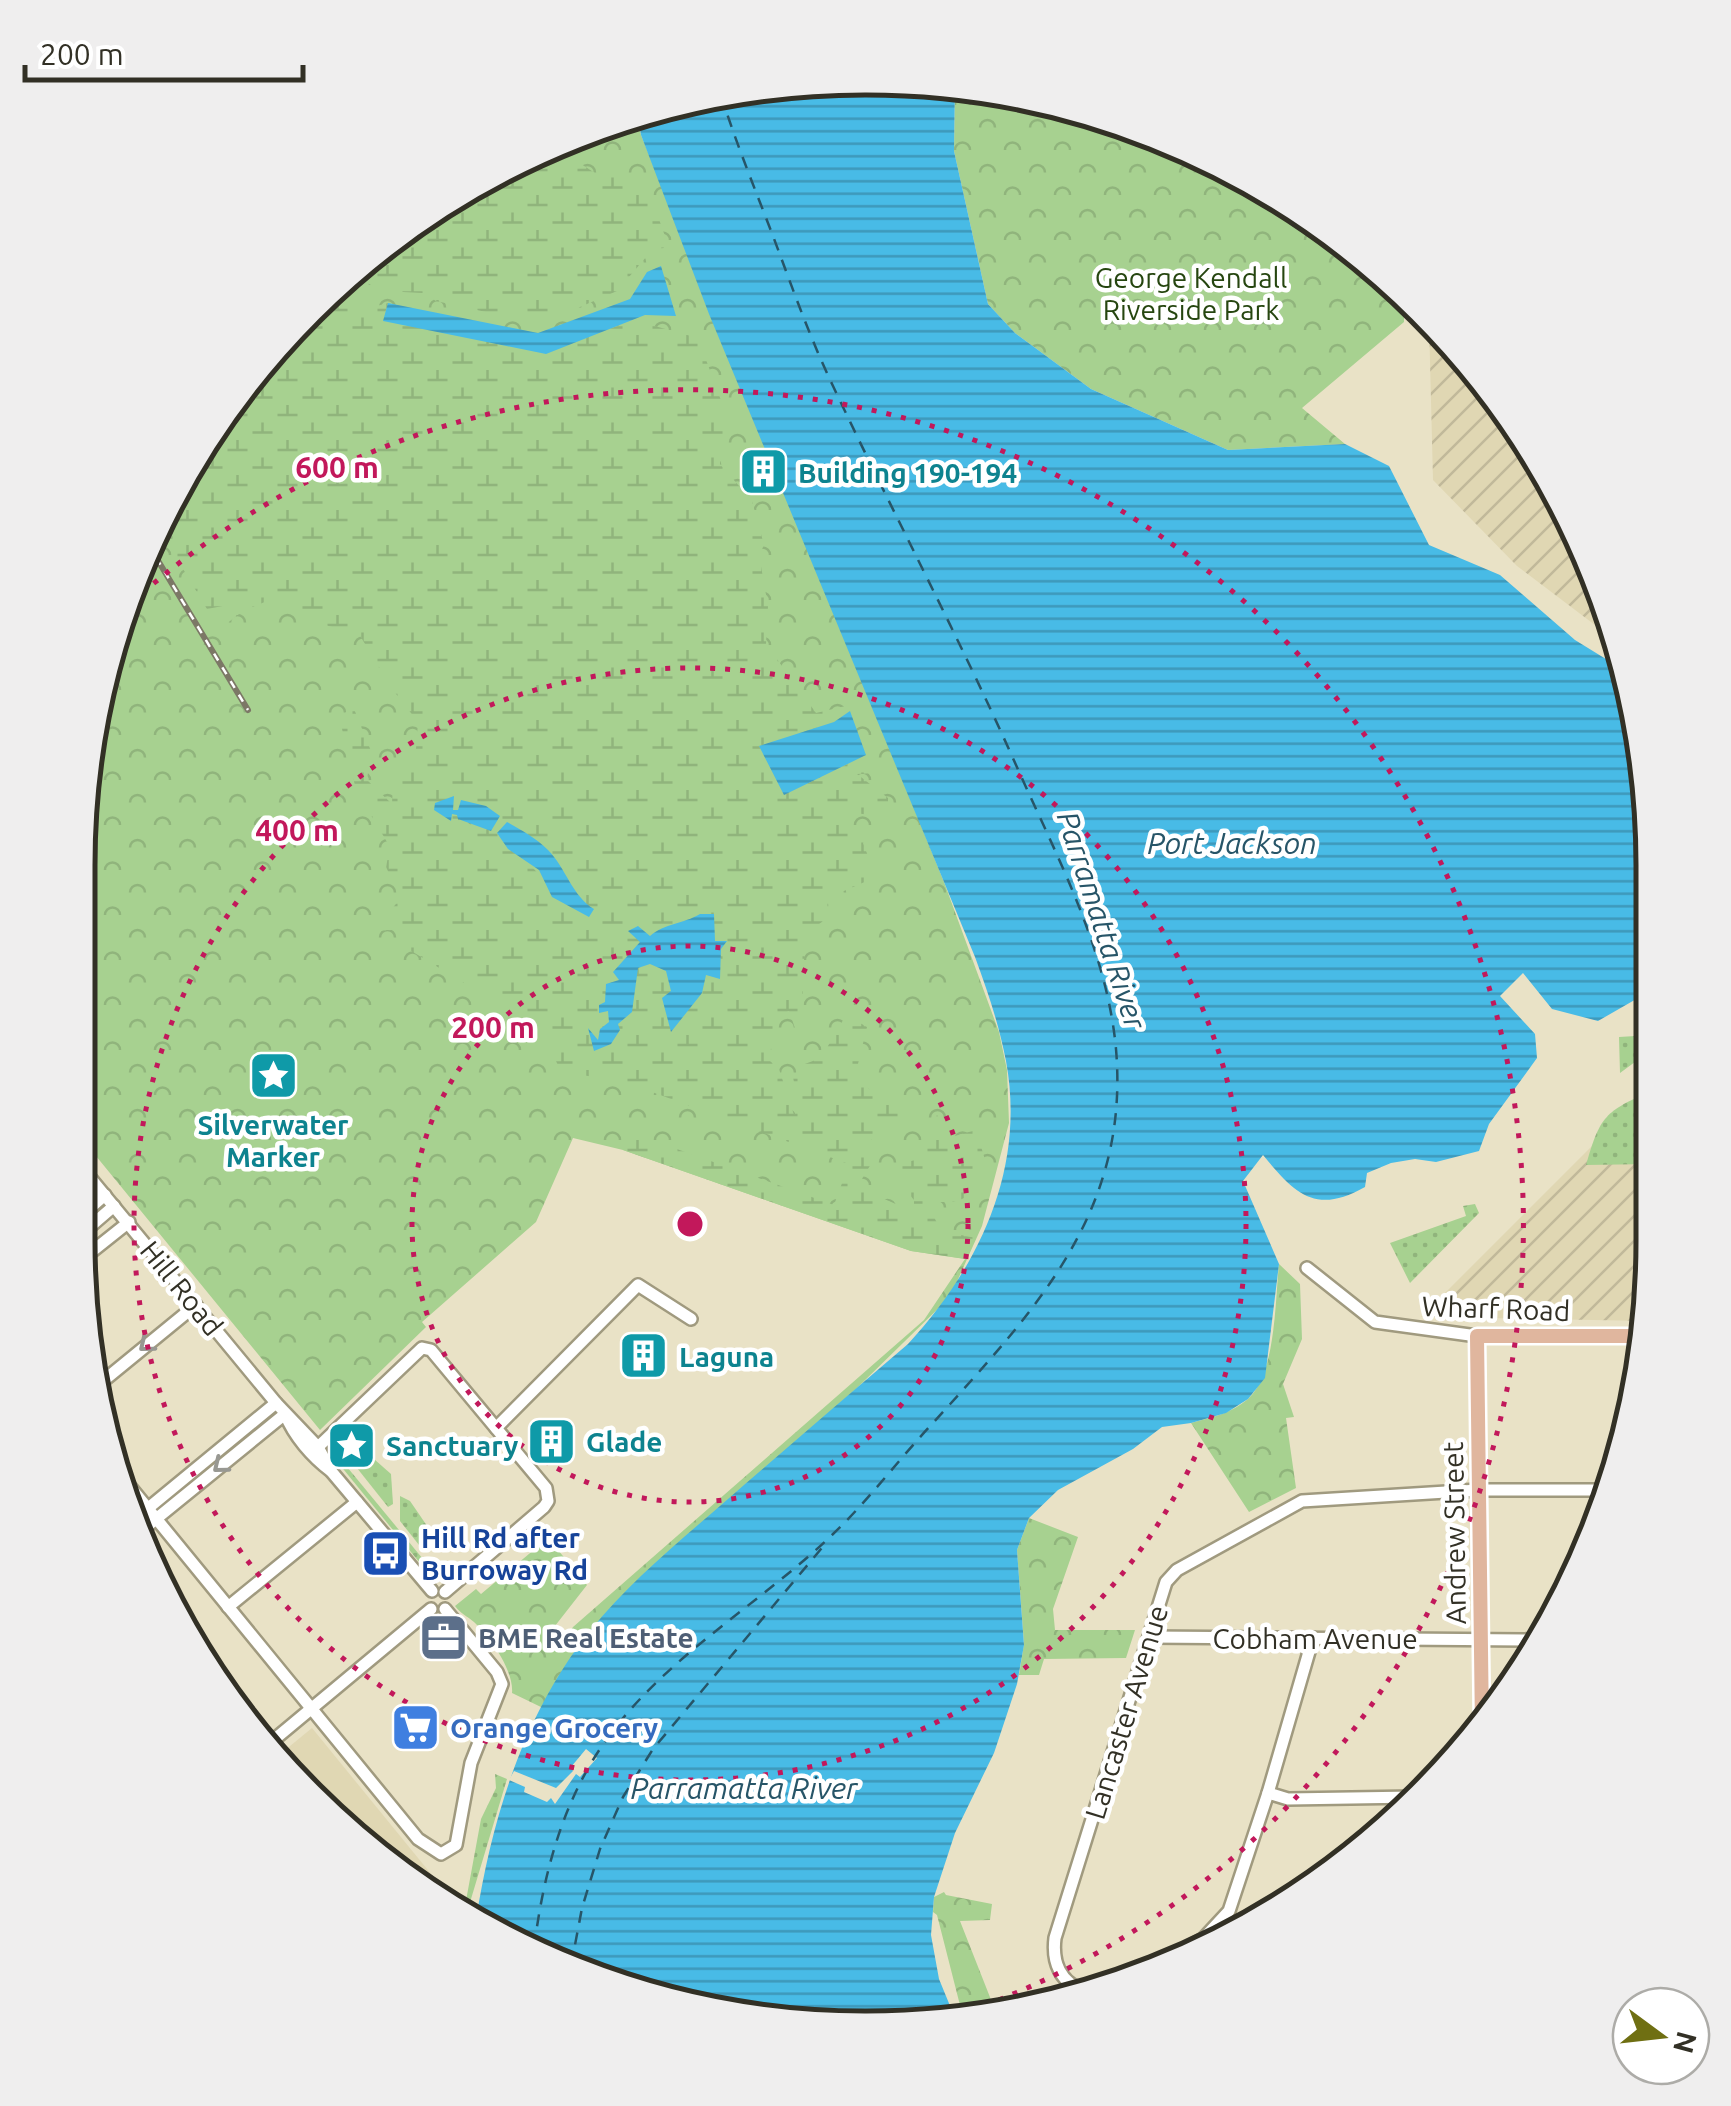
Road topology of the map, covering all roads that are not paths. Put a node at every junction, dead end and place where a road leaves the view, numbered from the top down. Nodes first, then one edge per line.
1 (95, 1183) edge
2 (105, 1195) junction
3 (95, 1204) edge
4 (114, 1206) junction
5 (95, 1222) edge
6 (129, 1222) junction
7 (95, 1249) edge
8 (1306, 1268) dead end
9 (196, 1305) junction
10 (692, 1319) dead end
11 (1477, 1336) junction
12 (1630, 1336) edge
13 (108, 1377) edge
14 (276, 1403) junction
15 (285, 1414) junction
16 (496, 1428) junction
17 (318, 1447) junction
18 (331, 1472) junction
19 (1478, 1490) junction
20 (1594, 1490) edge
21 (141, 1500) edge
22 (357, 1502) junction
23 (152, 1514) junction
24 (147, 1516) edge
25 (148, 1520) edge
26 (438, 1591) junction
27 (228, 1607) junction
28 (445, 1608) junction
29 (430, 1609) junction
30 (1150, 1637) junction
31 (1313, 1638) junction
32 (1481, 1640) junction
33 (1524, 1640) edge
34 (1482, 1703) edge
35 (312, 1709) junction
36 (277, 1738) edge
37 (1268, 1794) junction
38 (1397, 1797) edge
39 (1214, 1928) edge
40 (1071, 1983) edge

1 - 2 street, Hill Road
2 - 3 street
2 - 4 street, Hill Road
4 - 5 street
4 - 6 street, Hill Road
6 - 7 street
6 - 9 street, Hill Road
8 - 11 street, Wharf Road
9 -> 13 street
9 - 14 street, Hill Road
10 - 16 street
11 - 12 main road, Wharf Road
11 - 19 main road, Andrew Street
14 - 15 street, Hill Road
14 - 23 street
15 - 17 street, Hill Road
15 - 18 street, Hill Road
15 -> 23 street
16 - 17 street
16 - 26 street
17 - 18 street, Hill Road
18 - 22 street, Hill Road
19 - 20 street, Lancaster Avenue
19 - 30 street, Lancaster Avenue
19 - 32 main road, Andrew Street
21 - 23 street
22 - 26 street, Hill Road
22 - 27 street
23 - 24 street
23 - 25 street
23 - 27 street
26 - 28 street
26 - 29 street
27 - 35 street
28 - 29 street
28 - 35 street
29 - 35 street
30 - 31 street, Cobham Avenue
30 - 40 street, Lancaster Avenue
31 - 32 street, Cobham Avenue
31 - 37 street
32 - 33 street, Cobham Avenue
32 - 34 main road, Andrew Street
35 - 36 street
37 - 38 street
37 - 39 street

